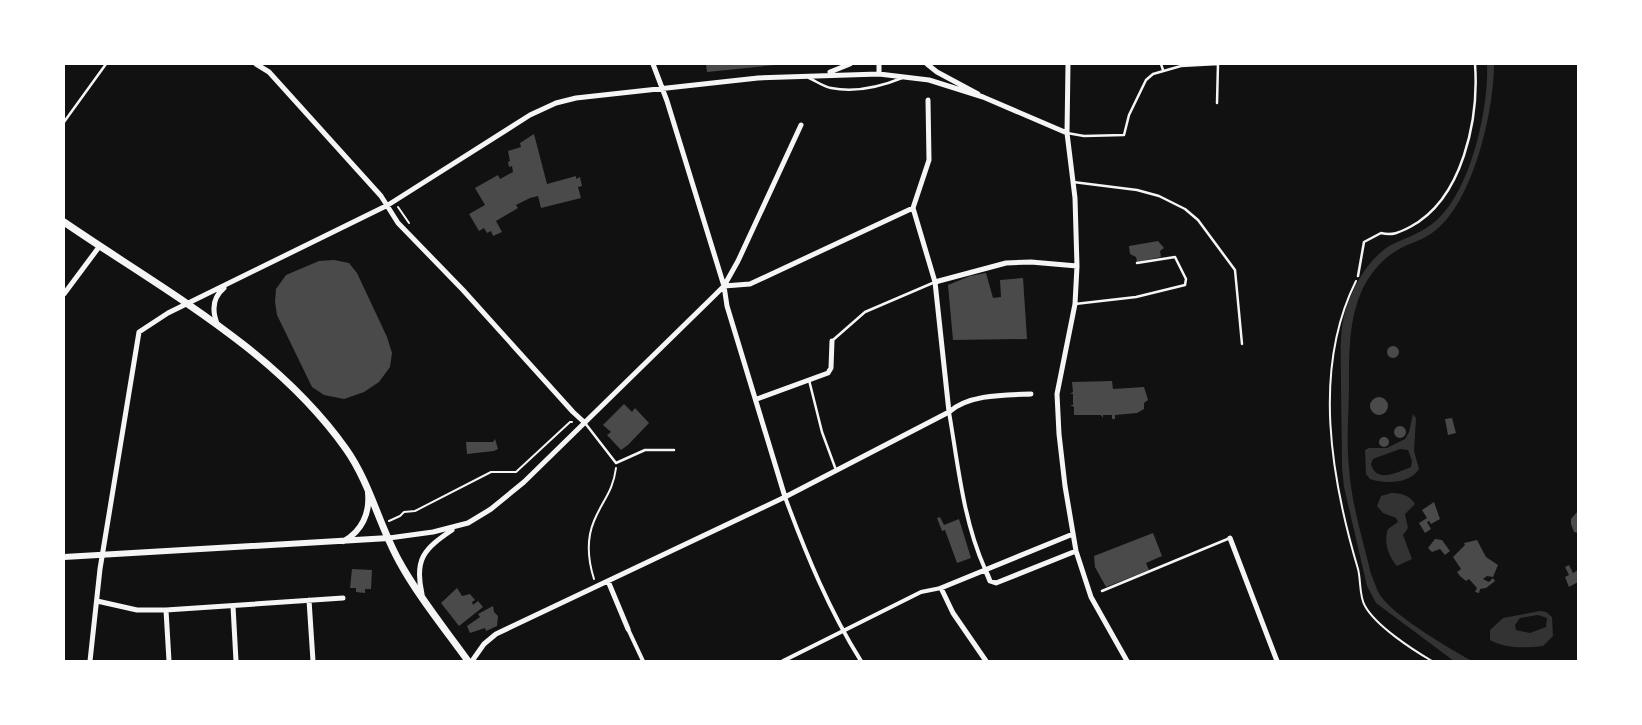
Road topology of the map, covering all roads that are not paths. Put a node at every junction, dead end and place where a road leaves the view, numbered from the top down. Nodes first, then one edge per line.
1 (106, 64) edge
2 (256, 64) edge
3 (653, 64) edge
4 (850, 64) edge
5 (879, 64) edge
6 (927, 64) edge
7 (1068, 64) edge
8 (1161, 64) edge
9 (1475, 64) edge
10 (1181, 65) edge
11 (1163, 70) junction
12 (825, 74) junction
13 (878, 74) junction
14 (803, 76) junction
15 (906, 76) junction
16 (662, 88) junction
17 (983, 97) junction
18 (928, 100) dead end
19 (1217, 103) dead end
20 (64, 122) edge
21 (801, 125) dead end
22 (1067, 133) junction
23 (1073, 182) junction
24 (388, 205) junction
25 (913, 208) junction
26 (64, 222) edge
27 (99, 247) junction
28 (1137, 263) dead end
29 (1078, 266) junction
30 (1358, 276) road end
31 (232, 282) junction
32 (934, 282) junction
33 (724, 286) junction
34 (64, 294) edge
35 (188, 304) junction
36 (1075, 304) junction
37 (220, 328) junction
38 (832, 341) joint
39 (1242, 344) dead end
40 (809, 380) junction
41 (1031, 394) dead end
42 (757, 400) junction
43 (949, 412) junction
44 (585, 423) junction
45 (674, 450) dead end
46 (836, 470) junction
47 (366, 484) junction
48 (786, 497) junction
49 (456, 528) junction
50 (1073, 534) junction
51 (389, 538) junction
52 (1230, 538) joint
53 (340, 542) junction
54 (1076, 551) junction
55 (103, 554) junction
56 (64, 557) edge
57 (985, 569) junction
58 (608, 581) junction
59 (941, 588) junction
60 (1102, 591) dead end
61 (422, 594) junction
62 (343, 598) dead end
63 (309, 600) junction
64 (96, 601) junction
65 (233, 606) junction
66 (166, 610) junction
67 (628, 629) joint
68 (843, 632) junction
69 (90, 661) edge
70 (169, 661) edge
71 (236, 661) edge
72 (313, 661) edge
73 (468, 661) edge
74 (472, 661) edge
75 (643, 661) edge
76 (783, 661) edge
77 (861, 661) edge
78 (986, 661) edge
79 (1127, 661) edge
80 (1277, 661) edge

1 - 20 lane
2 - 24 street
3 - 16 street
4 - 12 street
5 - 13 street
6 - 17 street
7 - 22 street
8 - 11 lane
9 - 30 lane
10 - 11 lane
10 - 19 lane
11 - 22 lane
12 - 13 street
12 - 14 street
13 - 15 street
14 - 15 lane
14 - 16 street
15 - 17 street
16 - 24 street
16 - 33 street
17 - 22 street
18 - 25 street
21 - 33 street
22 - 23 street
23 - 29 street
23 - 39 lane
24 - 31 street
24 - 44 street
25 - 32 street
25 - 33 street
26 - 27 main road
27 - 34 street
27 - 35 main road
28 - 36 lane
29 - 32 street
29 - 36 street
31 - 35 street
31 - 37 street
32 - 38 lane
32 - 43 street
33 - 42 street
33 - 44 street
35 - 37 main road
35 - 55 street
36 - 50 street
37 - 47 main road
38 - 40 street
40 - 42 street
40 - 46 lane
41 - 43 street
42 - 48 street
43 - 46 street
43 - 57 street
44 - 45 lane
44 - 49 street
46 - 48 street
47 - 51 main road
47 - 53 street
48 - 58 street
48 - 68 street
49 - 51 street
49 - 61 street
50 - 54 street
50 - 57 street
51 - 53 street
51 - 61 main road
52 - 60 lane
52 - 80 street
53 - 55 street
54 - 57 street
54 - 79 street
55 - 56 street
55 - 64 street
57 - 59 street
58 - 67 street
58 - 74 street
59 - 68 street
59 - 78 street
61 - 73 main road
62 - 63 street
63 - 65 street
63 - 72 street
64 - 66 street
64 - 69 street
65 - 66 street
65 - 71 street
66 - 70 street
67 - 75 street
68 - 76 street
68 - 77 street

